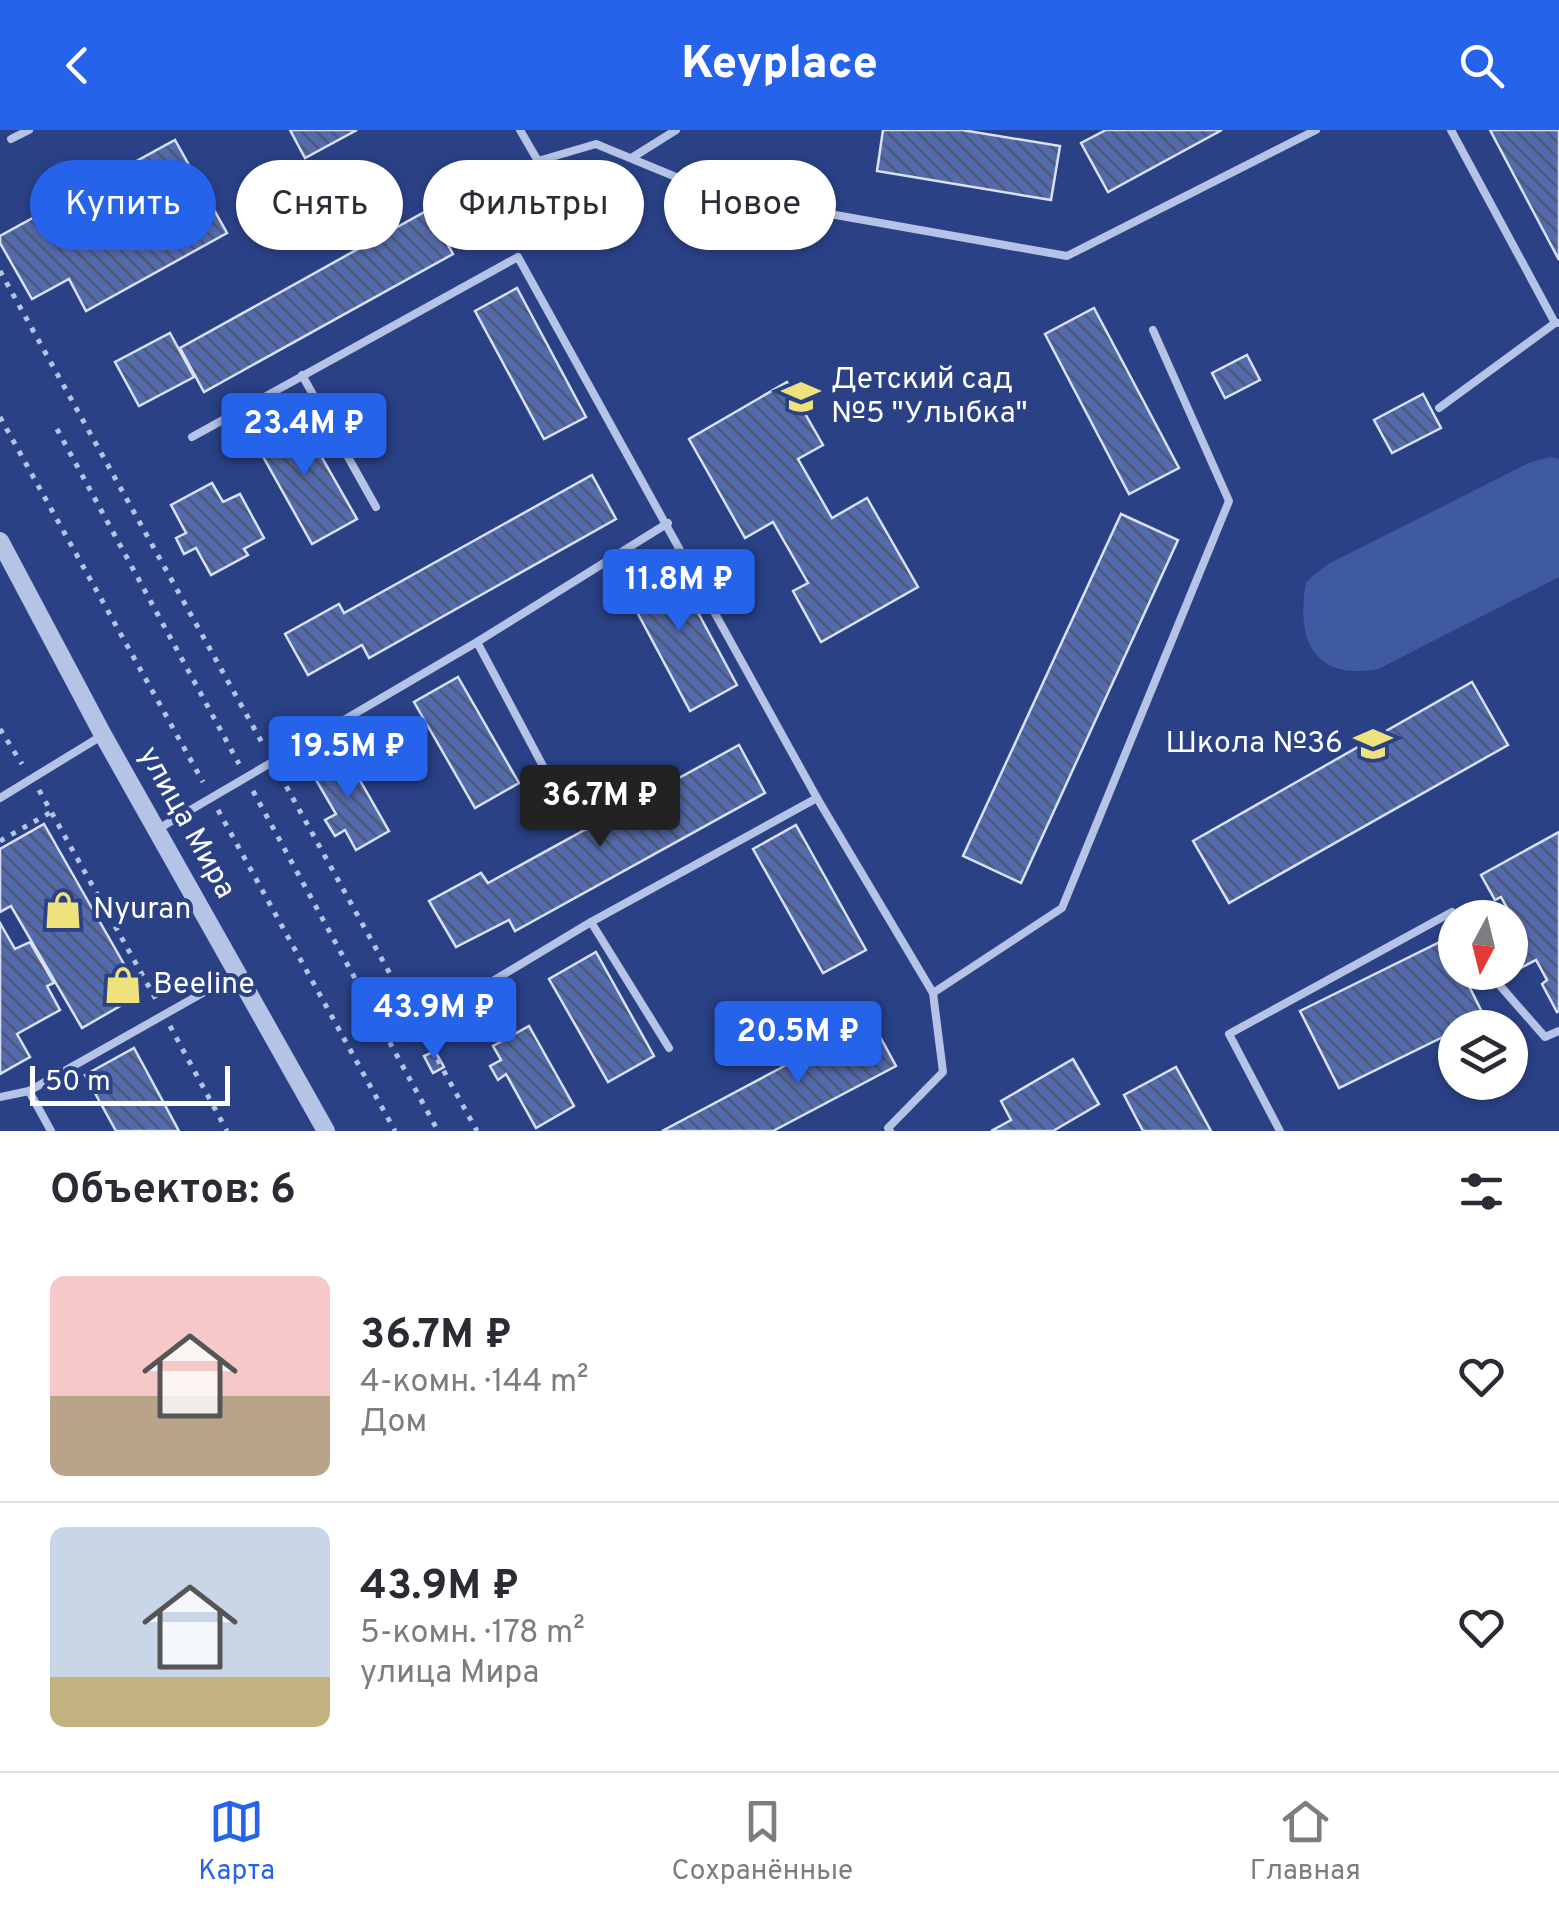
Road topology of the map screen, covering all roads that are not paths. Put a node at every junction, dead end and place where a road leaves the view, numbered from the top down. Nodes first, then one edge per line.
1 (28, 130) edge
2 (520, 130) edge
3 (676, 130) edge
4 (1316, 130) edge
5 (1450, 130) edge
6 (12, 139) dead end
7 (633, 157) junction
8 (1557, 323) edge
9 (1152, 330) dead end
10 (302, 376) junction
11 (1439, 408) dead end
12 (192, 437) dead end
13 (376, 507) dead end
14 (668, 524) junction
15 (0, 541) edge
16 (477, 642) junction
17 (103, 734) junction
18 (544, 768) dead end
19 (0, 798) edge
20 (817, 798) junction
21 (158, 829) junction
22 (1438, 920) edge
23 (591, 922) junction
24 (238, 973) junction
25 (1504, 990) edge
26 (476, 991) dead end
27 (934, 993) junction
28 (1559, 1031) edge
29 (670, 1048) dead end
30 (29, 1091) junction
31 (0, 1097) edge
32 (887, 1130) edge
33 (51, 1131) edge
34 (326, 1131) edge
35 (1280, 1131) edge

1 - 6 lane
2 - 7 lane
3 - 7 lane
4 - 7 lane
5 - 8 lane
8 - 11 lane
9 - 27 lane
10 - 12 lane
10 - 13 lane
10 - 14 lane
14 - 16 lane
14 - 20 lane
15 - 17 street, улица Мира
16 - 18 lane
16 - 21 lane
17 - 19 lane
17 - 21 street, улица Мира
20 - 23 lane
20 - 27 lane
21 - 24 street, улица Мира
22 - 35 lane
23 - 26 lane
23 - 29 lane
24 - 30 lane
24 - 34 street, улица Мира
25 - 28 lane
27 - 32 lane
30 - 31 lane
30 - 33 lane

